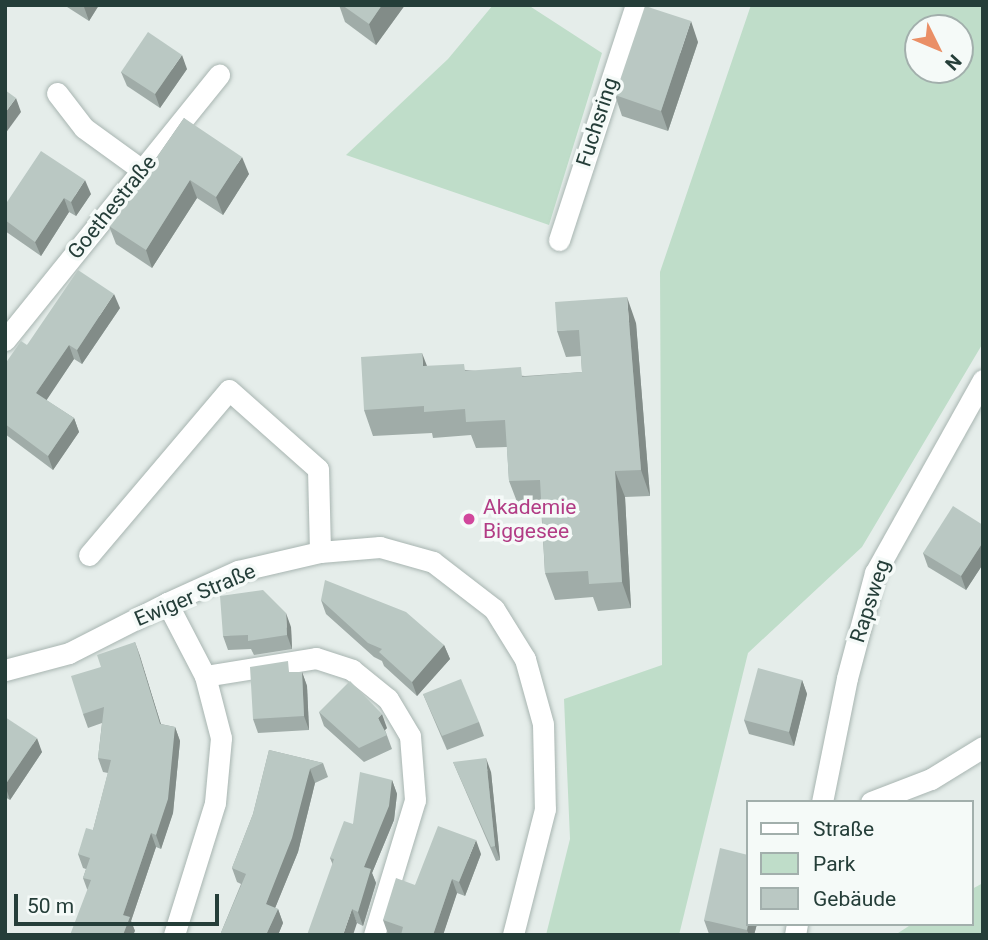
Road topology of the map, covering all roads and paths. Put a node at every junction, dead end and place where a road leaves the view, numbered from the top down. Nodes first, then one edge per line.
1 (636, 5) edge
2 (219, 75) dead end
3 (57, 93) dead end
4 (142, 170) junction
5 (559, 240) dead end
6 (5, 340) edge
7 (983, 380) edge
8 (320, 552) junction
9 (89, 555) dead end
10 (167, 603) junction
11 (5, 670) edge
12 (205, 676) junction
13 (983, 747) edge
14 (822, 800) edge
15 (876, 800) edge
16 (174, 935) edge
17 (374, 935) edge
18 (513, 935) edge

1 - 5 street, Fuchsring
2 - 4 street, Goethestraße
3 - 4 street
4 - 6 street, Goethestraße
7 - 14 street, Rapsweg
8 - 9 street
8 - 10 street, Ewiger Straße
8 - 18 street, Ewiger Straße
10 - 11 street, Ewiger Straße
10 - 12 street
12 - 16 street
12 - 17 street
13 - 15 street

